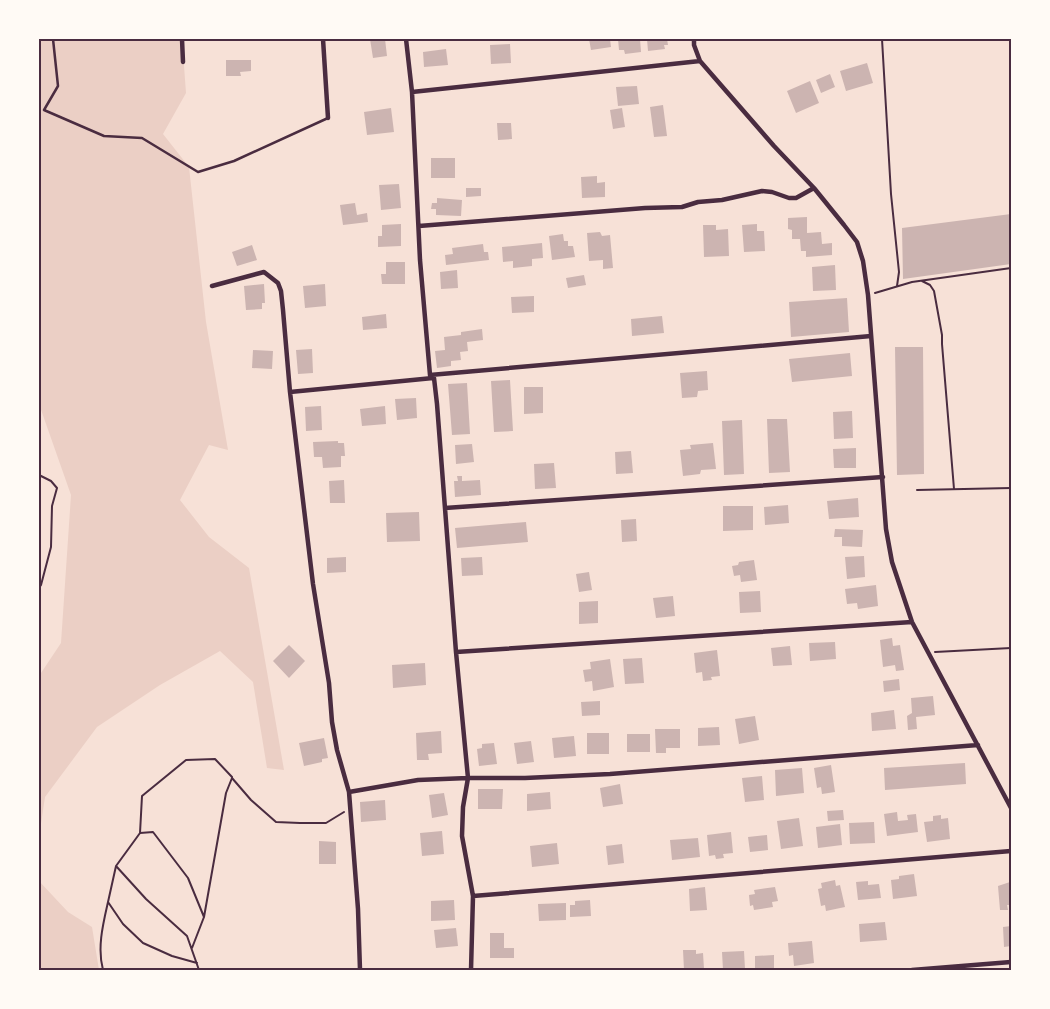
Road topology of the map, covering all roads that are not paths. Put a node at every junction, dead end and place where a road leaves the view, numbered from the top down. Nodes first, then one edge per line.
1 (53, 39) edge
2 (182, 39) edge
3 (323, 39) edge
4 (406, 39) edge
5 (694, 39) edge
6 (700, 61) junction
7 (183, 62) dead end
8 (412, 92) junction
9 (328, 118) joint
10 (814, 188) junction
11 (418, 226) junction
12 (212, 286) dead end
13 (871, 336) junction
14 (432, 377) junction
15 (290, 392) junction
16 (883, 477) junction
17 (445, 508) junction
18 (912, 622) junction
19 (456, 652) junction
20 (978, 745) junction
21 (468, 778) junction
22 (349, 792) junction
23 (1011, 808) edge
24 (1011, 850) edge
25 (473, 896) junction
26 (1011, 962) edge
27 (360, 970) edge
28 (471, 970) edge
29 (912, 970) edge

1 - 9 lane
2 - 7 street
3 - 9 street
4 - 8 street
5 - 6 street
6 - 8 street
6 - 10 street
8 - 11 street
10 - 11 street
10 - 13 street
11 - 14 street
12 - 15 street
13 - 14 street
13 - 16 street
14 - 15 street
14 - 17 street
15 - 22 street
16 - 17 street
16 - 18 street
17 - 19 street
18 - 19 street
18 - 20 street
19 - 21 street
20 - 21 street
20 - 23 street
21 - 22 street
21 - 25 street
22 - 27 street
24 - 25 street
25 - 28 street
26 - 29 street

